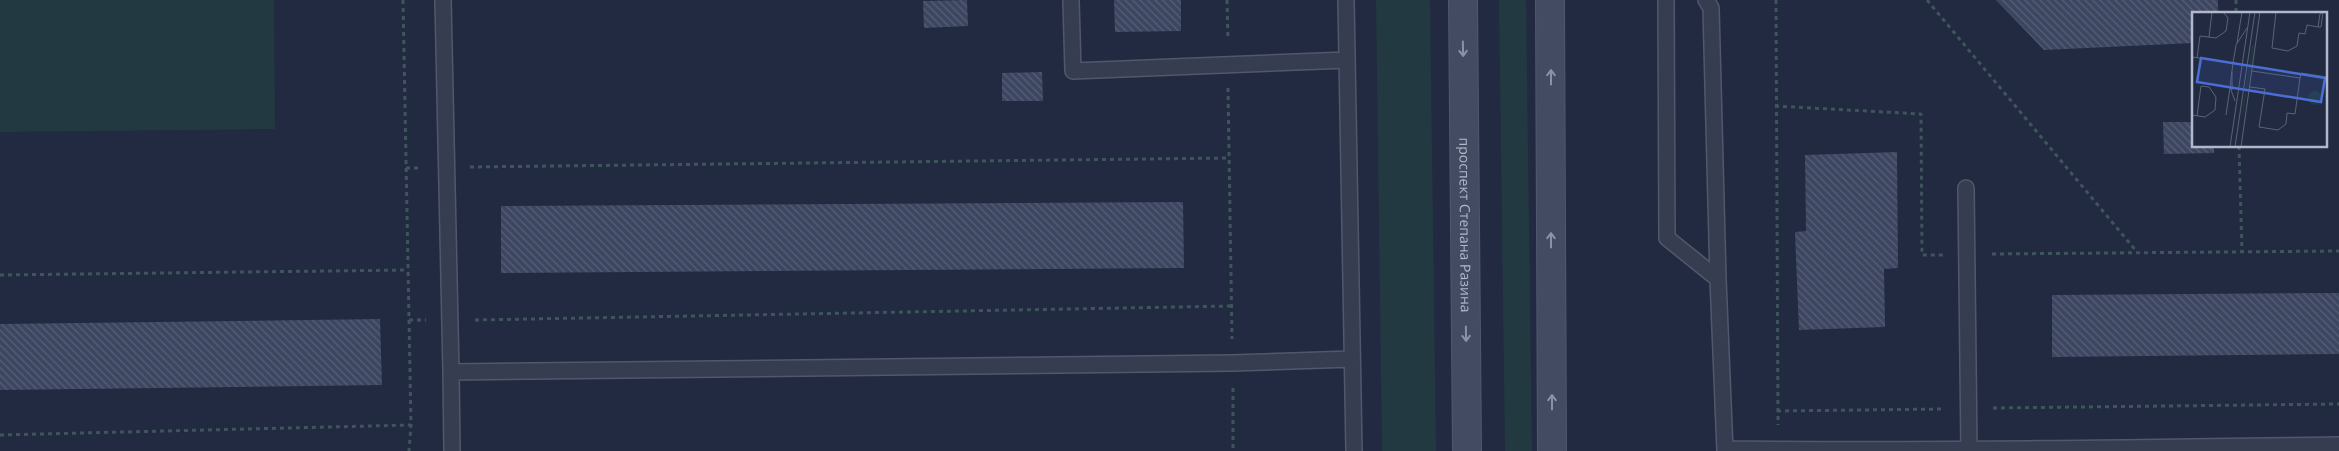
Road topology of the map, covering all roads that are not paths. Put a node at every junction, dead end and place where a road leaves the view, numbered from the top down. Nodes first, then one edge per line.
1 (443, 0) edge
2 (1071, 0) edge
3 (1346, 0) edge
4 (1463, 0) edge
5 (1550, 0) edge
6 (1666, 0) edge
7 (1709, 3) edge
8 (1347, 60) junction
9 (1966, 188) dead end
10 (1718, 279) junction
11 (1352, 358) junction
12 (451, 372) junction
13 (2339, 445) edge
14 (1725, 450) edge
15 (1969, 450) edge
16 (452, 451) edge
17 (1354, 451) edge
18 (1467, 451) edge
19 (1552, 451) edge
20 (1781, 451) edge

1 - 12 lane
2 - 8 lane
3 - 8 lane
4 -> 18 main road, проспект Степана Разина
19 -> 5 main road
6 - 10 lane
7 - 10 lane
8 - 11 lane
9 - 15 lane
10 - 14 lane
11 - 12 lane
11 - 17 lane
12 - 16 lane
13 - 15 lane
14 - 20 lane
15 - 20 lane

